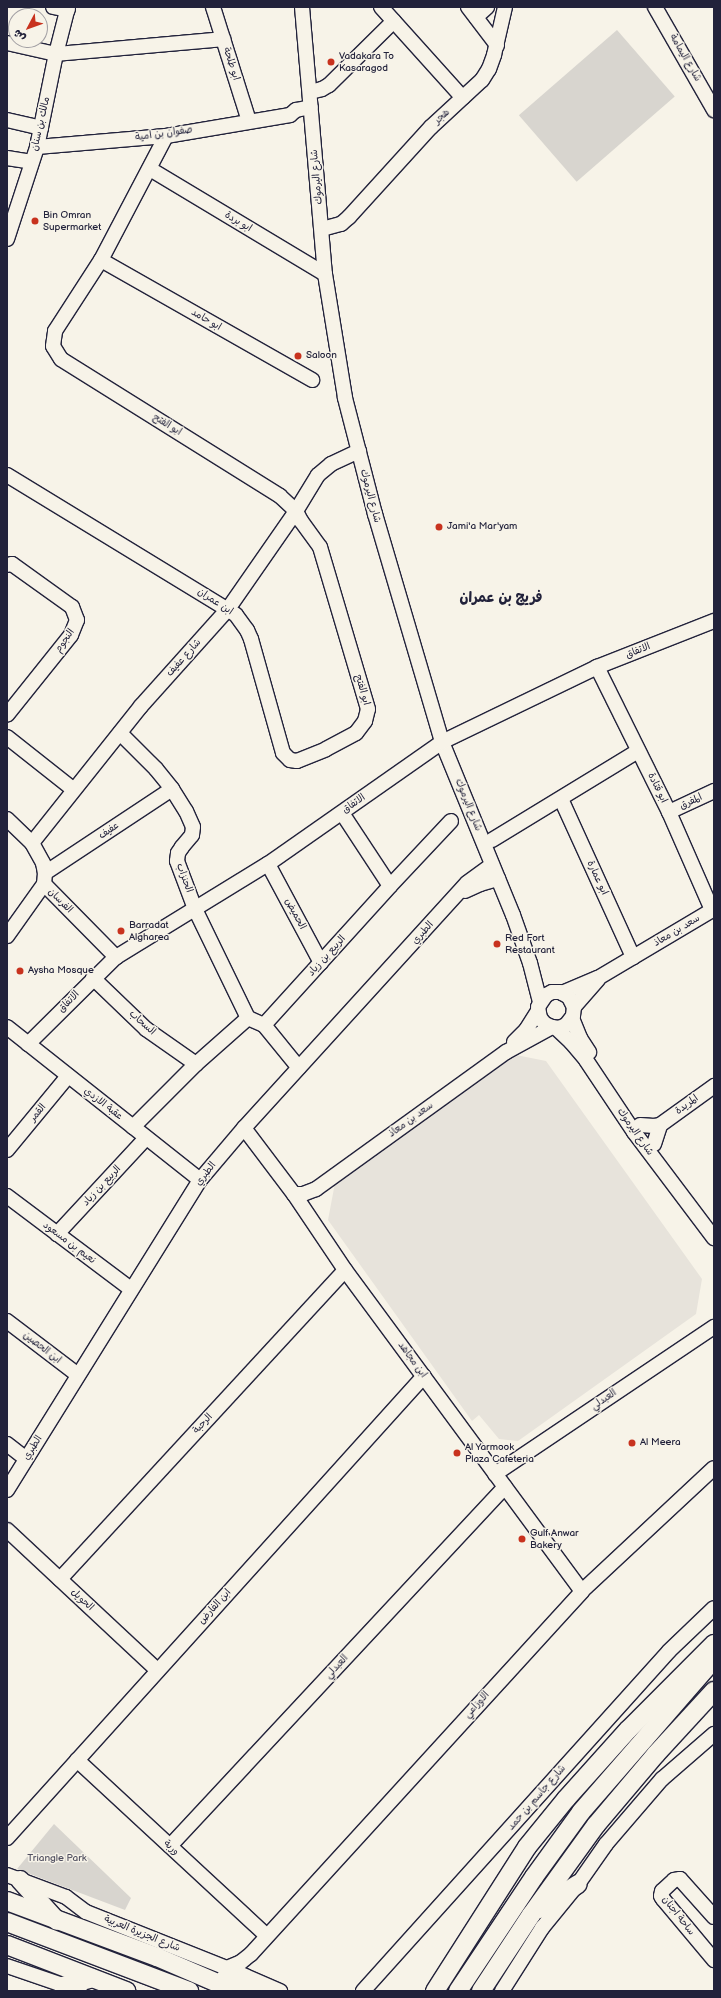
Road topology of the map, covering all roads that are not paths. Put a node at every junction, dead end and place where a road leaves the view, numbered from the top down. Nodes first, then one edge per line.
1 (53, 7) edge
2 (213, 7) edge
3 (302, 7) edge
4 (382, 7) edge
5 (488, 7) edge
6 (505, 7) edge
7 (655, 7) edge
8 (68, 9) edge
9 (472, 12) edge
10 (394, 21) junction
11 (223, 39) junction
12 (7, 43) edge
13 (497, 45) junction
14 (56, 54) junction
15 (309, 86) junction
16 (463, 98) junction
17 (714, 110) edge
18 (312, 113) junction
19 (7, 120) edge
20 (249, 121) junction
21 (41, 128) junction
22 (166, 136) junction
23 (37, 148) junction
24 (7, 158) edge
25 (32, 162) junction
26 (150, 169) junction
27 (321, 222) junction
28 (7, 239) edge
29 (101, 260) junction
30 (325, 274) junction
31 (312, 380) dead end
32 (360, 457) junction
33 (7, 475) edge
34 (296, 511) junction
35 (7, 565) edge
36 (228, 609) junction
37 (713, 625) edge
38 (597, 667) junction
39 (7, 715) edge
40 (366, 721) joint
41 (120, 733) junction
42 (7, 737) edge
43 (442, 742) junction
44 (638, 751) junction
45 (172, 789) junction
46 (74, 790) junction
47 (714, 791) edge
48 (561, 799) junction
49 (669, 812) junction
50 (342, 813) junction
51 (481, 813) dead end
52 (7, 819) edge
53 (451, 822) dead end
54 (32, 843) junction
55 (268, 864) junction
56 (492, 866) junction
57 (45, 878) junction
58 (498, 879) junction
59 (390, 886) junction
60 (456, 896) junction
61 (195, 909) junction
62 (713, 910) edge
63 (7, 936) edge
64 (116, 956) junction
65 (633, 957) junction
66 (322, 964) junction
67 (530, 964) junction
68 (92, 978) junction
69 (598, 978) junction
70 (559, 993) junction
71 (539, 1007) junction
72 (573, 1013) junction
73 (248, 1018) junction
74 (264, 1025) junction
75 (7, 1027) edge
76 (554, 1028) junction
77 (28, 1044) junction
78 (506, 1052) junction
79 (196, 1064) junction
80 (299, 1068) junction
81 (68, 1076) junction
82 (714, 1086) edge
83 (660, 1124) junction
84 (640, 1125) junction
85 (133, 1127) junction
86 (244, 1128) junction
87 (146, 1138) junction
88 (654, 1144) junction
89 (7, 1150) edge
90 (200, 1180) junction
91 (316, 1188) junction
92 (294, 1194) junction
93 (9, 1202) edge
94 (307, 1213) junction
95 (714, 1231) edge
96 (57, 1234) junction
97 (714, 1238) edge
98 (345, 1270) junction
99 (131, 1289) junction
100 (7, 1321) edge
101 (714, 1327) edge
102 (78, 1375) junction
103 (424, 1376) junction
104 (7, 1444) edge
105 (26, 1459) junction
106 (714, 1468) edge
107 (495, 1474) junction
108 (505, 1487) junction
109 (7, 1490) edge
110 (7, 1530) edge
111 (60, 1579) junction
112 (582, 1591) junction
113 (714, 1608) edge
114 (714, 1644) edge
115 (714, 1659) edge
116 (157, 1670) junction
117 (714, 1691) edge
118 (714, 1708) edge
119 (714, 1734) edge
120 (656, 1754) junction
121 (77, 1760) junction
122 (7, 1838) edge
123 (170, 1846) junction
124 (14, 1877) edge
125 (503, 1884) junction
126 (578, 1884) junction
127 (7, 1901) edge
128 (531, 1915) junction
129 (714, 1917) edge
130 (58, 1921) junction
131 (7, 1922) edge
132 (266, 1935) junction
133 (7, 1945) edge
134 (251, 1954) junction
135 (714, 1960) edge
136 (7, 1966) edge
137 (227, 1968) junction
138 (201, 1976) junction
139 (92, 1978) junction
140 (257, 1985) edge
141 (71, 1988) edge
142 (126, 1991) edge
143 (189, 1991) edge
144 (236, 1991) edge
145 (280, 1991) edge
146 (363, 1991) edge
147 (423, 1991) edge
148 (435, 1991) edge
149 (458, 1991) edge
150 (481, 1991) edge
151 (502, 1991) edge

1 - 8 street
2 - 11 street, ابو طلحة
3 - 15 street, شارع اليرموك
4 - 10 street
5 - 9 street
6 - 13 street, هجر
7 - 17 street, شارع اليمامة
8 - 14 street, مالك بن سنان
9 - 13 street
10 - 15 street
10 - 16 street
11 - 14 street
11 - 20 street, ابو طلحة
12 - 14 street
13 - 16 street, هجر
14 - 21 street, مالك بن سنان
15 - 18 street, شارع اليرموك
16 - 27 street, هجر
18 - 20 street, صفوان بن امية
18 - 27 street, شارع اليرموك
19 - 21 street
20 - 22 street, صفوان بن امية
21 - 23 street, مالك بن سنان
22 - 23 street, صفوان بن امية
22 - 26 street, ابو الفتح
23 - 25 street, مالك بن سنان
24 - 25 street
25 - 28 street, مالك بن سنان
26 - 29 street, ابو الفتح
26 - 30 street, ابو بردة
27 - 30 street, شارع اليرموك
29 - 31 street, ابو حامد
29 - 34 street, ابو الفتح
30 - 32 street, شارع اليرموك
32 - 34 street, شارع عفيف
32 - 43 street, شارع اليرموك
33 - 36 street, ابن عمران
34 - 36 street, شارع عفيف
34 - 40 street, ابو الفتح
35 - 39 street, النجوم
36 - 40 street, ابن عمران
36 - 41 street, شارع عفيف
37 - 38 street, الاتفاق
38 - 43 street, الاتفاق
38 - 44 street, ابو قتادة
41 - 45 street, الحنزاب
41 - 46 street, شارع عفيف
42 - 46 street
43 - 50 street, الاتفاق
43 - 56 street, شارع اليرموك
44 - 48 street
44 - 49 street, ابو قتادة
45 - 57 street, عفيف
45 - 61 street, الحنزاب
46 - 54 street, شارع عفيف
47 - 49 street, المفرق
48 - 51 street
48 - 65 street, ابو عمارة
49 - 62 street, ابو قتادة
50 - 55 street, الاتفاق
50 - 59 street
52 - 54 street, الفرسان
53 - 59 street, الربيع بن زياد
54 - 57 street, الفرسان
55 - 61 street, الاتفاق
55 - 66 street, الحميض
56 - 58 street, شارع اليرموك
56 - 60 street, الطبري
57 - 63 street
57 - 64 street, الفرسان
58 - 60 street, الطبري
58 - 67 street, شارع اليرموك
59 - 66 street, الربيع بن زياد
60 - 80 street, الطبري
61 - 64 street, الاتفاق
61 - 73 street, الحنزاب
62 - 65 street, سعد بن معاذ
64 - 68 street, الاتفاق
65 - 69 street, سعد بن معاذ
66 - 74 street, الربيع بن زياد
67 - 70 street, شارع اليرموك
67 - 71 street, شارع اليرموك
68 - 77 street, الاتفاق
68 - 79 street, السحاب
69 - 70 street, سعد بن معاذ
69 - 72 street, سعد بن معاذ
70 - 71 street
70 - 72 street
71 - 76 street
71 - 78 street, سعد بن معاذ
72 - 76 street
72 - 84 street, شارع اليرموك
73 - 74 street
73 - 79 street
74 - 80 street
75 - 77 street, عقبة الازدي
76 - 78 street, سعد بن معاذ
76 - 97 street, شارع اليرموك
77 - 81 street, عقبة الازدي
78 - 91 street, سعد بن معاذ
79 - 85 street
80 - 86 street, الطبري
81 - 85 street, عقبة الازدي
81 - 89 street, القمر
82 - 83 street, المريدة
83 - 84 street
83 - 88 street
84 - 88 street, شارع اليرموك
85 - 87 street, عقبة الازدي
86 - 90 street, الطبري
86 - 92 street, ابن مجاهد
87 - 90 street, عقبة الازدي
87 - 96 street, الربيع بن زياد
88 - 95 street, شارع اليرموك
90 - 99 street, الطبري
91 - 92 street, سعد بن معاذ
91 - 94 street
92 - 94 street, ابن مجاهد
93 - 96 street, نعيم بن مسعود
94 - 98 street, ابن مجاهد
96 - 99 street, نعيم بن مسعود
98 - 103 street, ابن مجاهد
98 - 111 street, الرحبة
99 - 102 street, الطبري
100 - 102 street, ابن الحصين
101 - 107 street, العبدلي
102 - 105 street, الطبري
103 - 107 street, ابن مجاهد
103 - 116 street, ابن الفارض
104 - 105 street
105 - 109 street, الطبري
106 - 112 street, الاوزاعي
107 - 108 street, ابن مجاهد
108 - 112 street, ابن مجاهد
108 - 123 street, العبدلي
110 - 111 street, الحويل
111 - 116 street, الحويل
112 - 132 street, الاوزاعي
113 - 146 street, شارع جاسم بن حمد
114 - 125 main road
115 - 149 main road
116 - 121 street, ابن الفارض
117 - 120 main road
118 - 120 main road
119 - 126 street
120 - 128 main road
121 - 122 street, ابن الفارض
121 - 123 street, وربة
123 - 132 street, وربة
124 - 130 main road
124 - 137 street, شارع الجزيرة العربية
125 - 147 main road
125 - 148 main road
126 - 128 main road
126 - 151 street
127 - 130 main road, شارع الجزيرة العربية
128 - 150 main road
129 - 135 street, ساحة اجنان
130 - 138 main road, شارع الجزيرة العربية
131 - 143 main road
132 - 134 street, الاوزاعي
133 - 139 main road
134 - 137 street, الاوزاعي
134 - 140 street
136 - 141 street
137 - 140 street, شارع الجزيرة العربية
138 - 140 main road
138 - 144 main road, شارع الجزيرة العربية
139 - 141 main road
139 - 142 main road
140 - 145 street, شارع الجزيرة العربية

